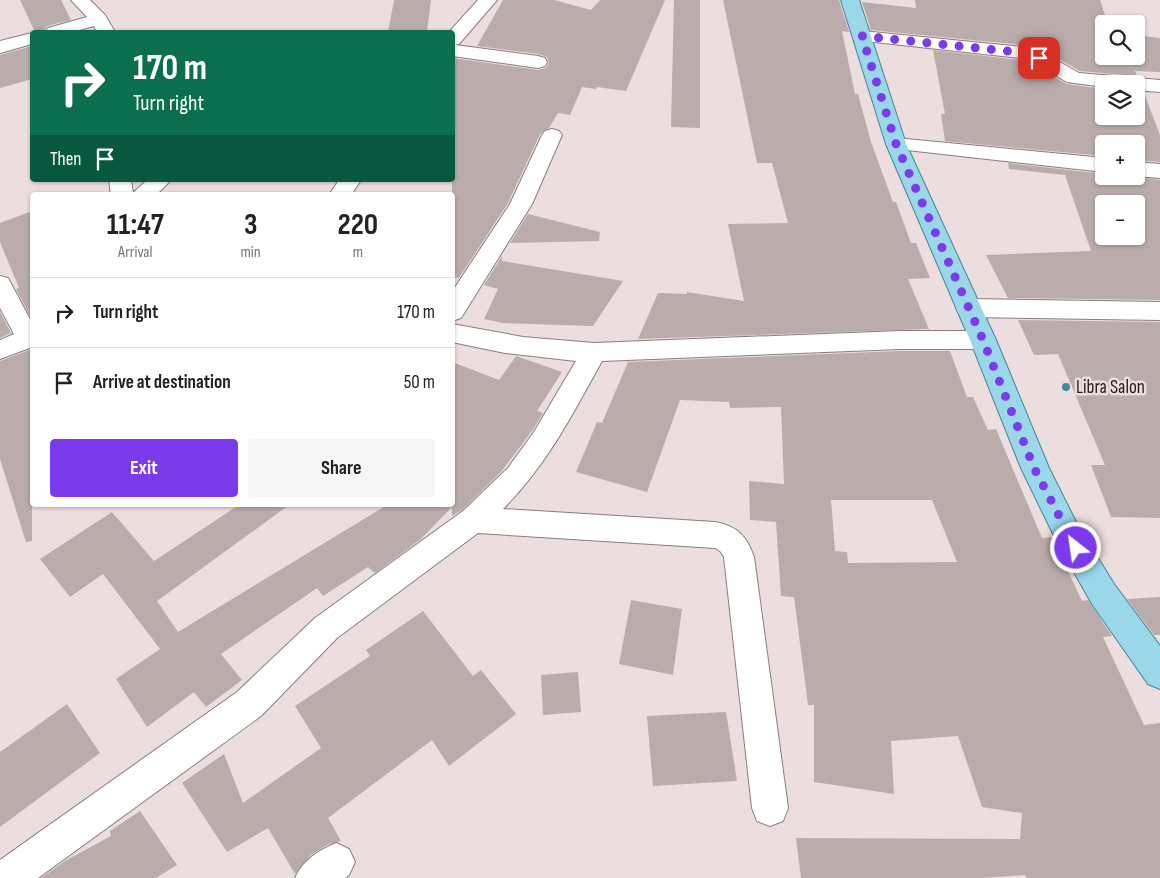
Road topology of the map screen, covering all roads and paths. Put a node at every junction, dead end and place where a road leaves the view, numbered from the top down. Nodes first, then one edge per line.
1 (80, 0) edge
2 (488, 0) edge
3 (850, 0) edge
4 (103, 26) edge
5 (70, 30) edge
6 (862, 36) junction
7 (455, 37) edge
8 (30, 40) edge
9 (0, 48) edge
10 (455, 50) edge
11 (538, 62) dead end
12 (1095, 80) edge
13 (1145, 85) edge
14 (1160, 86) edge
15 (552, 135) dead end
16 (896, 144) junction
17 (1095, 164) edge
18 (1145, 170) edge
19 (1160, 171) edge
20 (158, 182) edge
21 (146, 192) edge
22 (0, 284) edge
23 (455, 307) edge
24 (968, 308) junction
25 (1160, 311) edge
26 (455, 334) edge
27 (30, 337) edge
28 (983, 340) junction
29 (0, 350) edge
30 (594, 352) junction
31 (473, 520) junction
32 (1160, 673) edge
33 (770, 808) dead end
34 (7, 878) edge

1 - 4 street
2 - 7 street
3 - 6 main road
4 - 5 street
6 - 12 street
6 - 16 main road
8 - 9 street
10 - 11 street
13 - 14 street
15 - 23 street
16 - 17 street
16 - 24 main road
18 - 19 street
20 - 21 street
22 - 27 street
24 - 25 street
24 - 28 main road
26 - 30 street
27 - 29 street
28 - 30 street
28 - 32 main road
30 - 31 street
31 - 33 street
31 - 34 street

